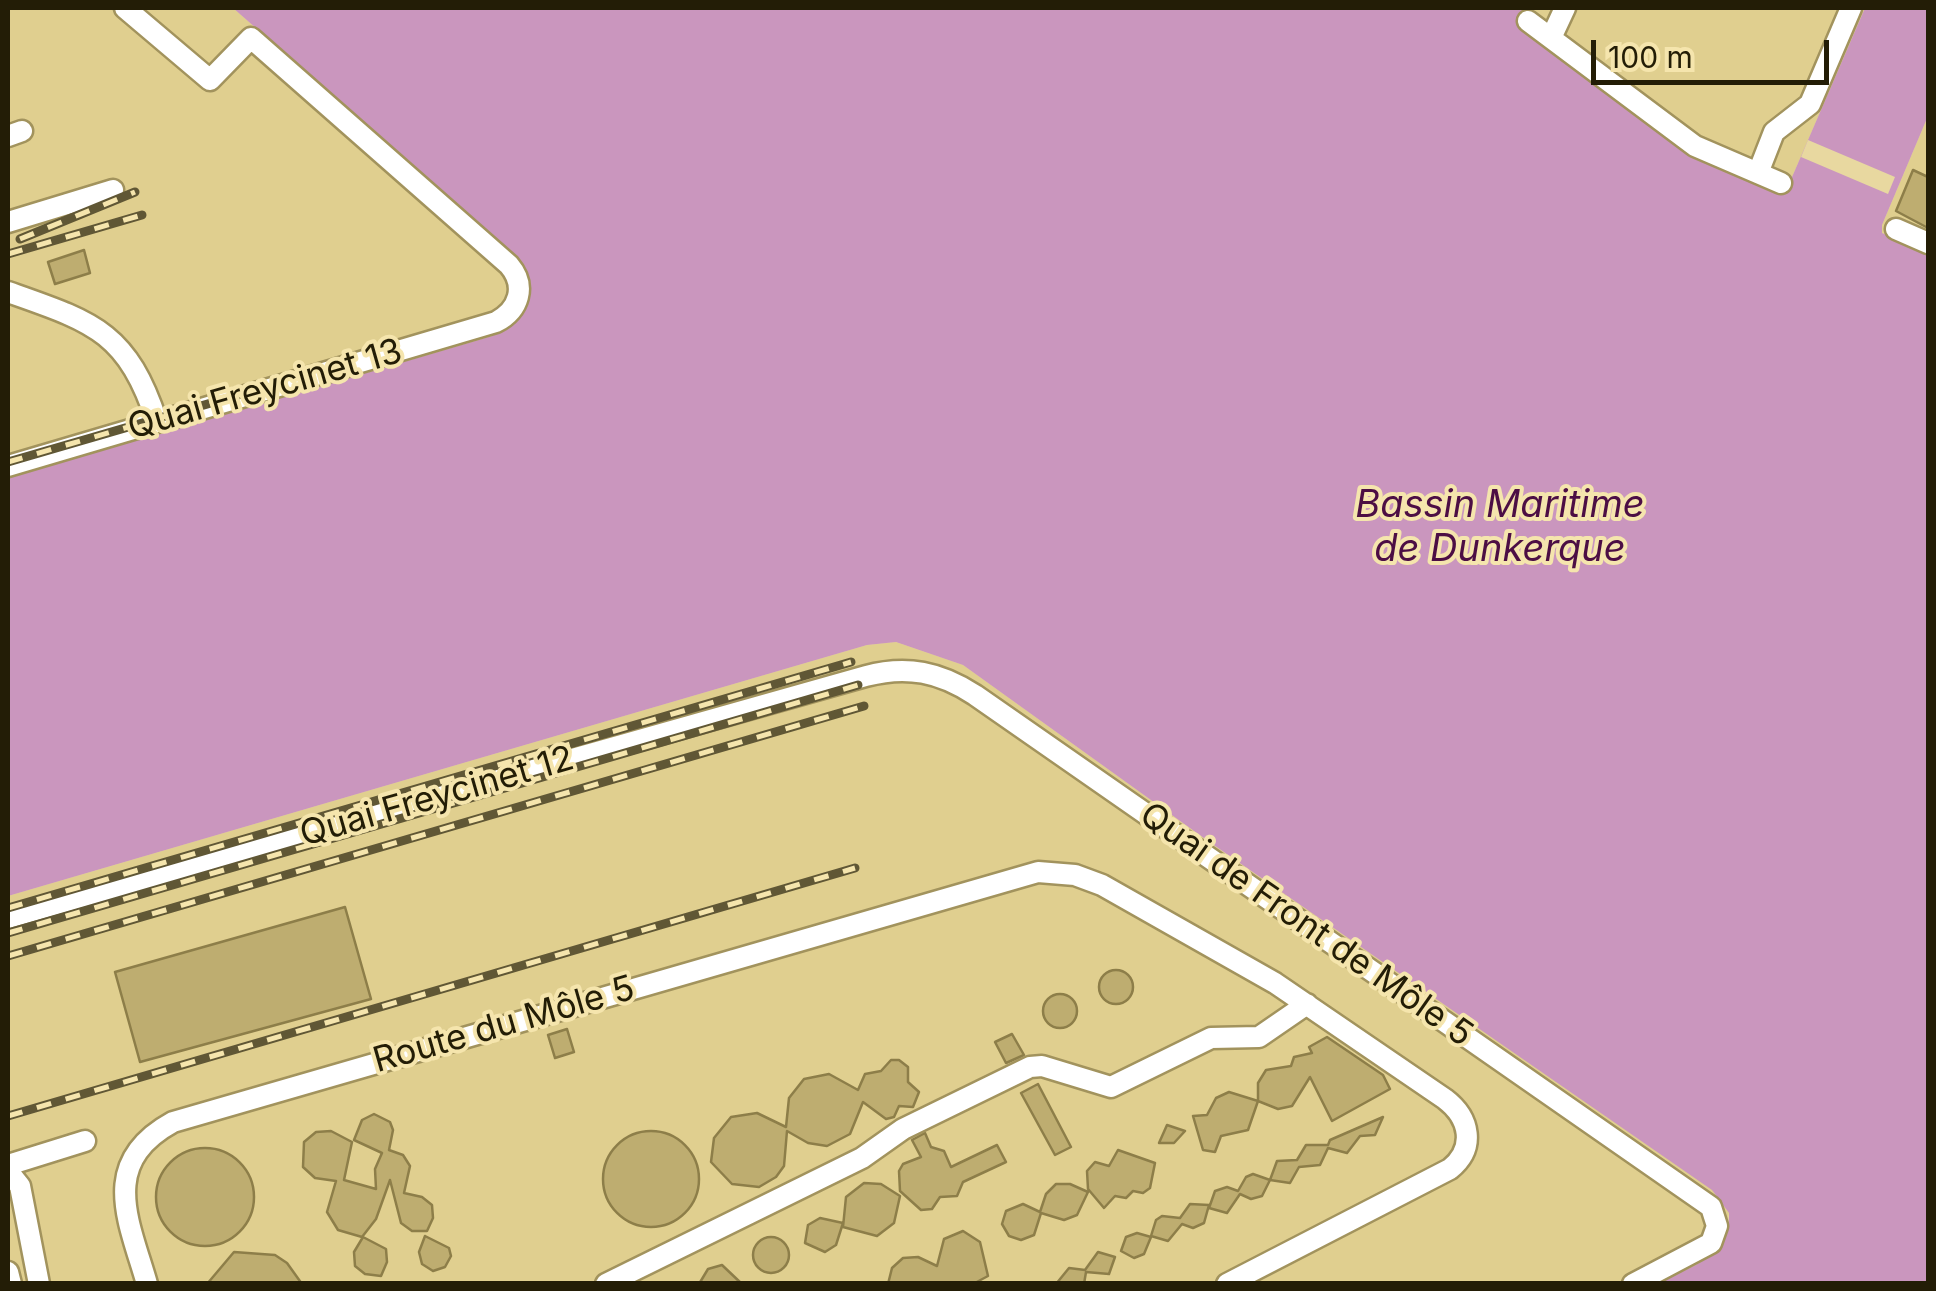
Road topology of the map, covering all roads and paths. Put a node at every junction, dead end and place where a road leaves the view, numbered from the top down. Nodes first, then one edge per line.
1 (125, 8) edge
2 (1565, 8) edge
3 (1851, 8) edge
4 (1528, 21) dead end
5 (1551, 38) junction
6 (1758, 173) junction
7 (1780, 182) dead end
8 (113, 190) dead end
9 (8, 222) edge
10 (1896, 229) dead end
11 (1928, 243) edge
12 (8, 292) edge
13 (157, 422) junction
14 (8, 466) edge
15 (866, 676) joint
16 (8, 918) edge
17 (1307, 1004) junction
18 (85, 1140) dead end
19 (8, 1168) edge
20 (8, 1272) edge
21 (10, 1284) edge
22 (39, 1284) edge
23 (147, 1284) edge
24 (606, 1284) edge
25 (1227, 1284) edge
26 (1634, 1284) edge

1 - 13 street, Quai Freycinet 13
2 - 5 street
3 - 6 street
4 - 5 street
5 - 6 street
6 - 7 street
8 - 9 street
10 - 11 street
12 - 13 street
13 - 14 street, Quai Freycinet 13
15 - 16 street, Quai Freycinet 12
15 - 26 street, Quai de Front de Môle 5
17 - 23 street, Route du Môle 5
17 - 24 street
17 - 25 street, Route du Môle 5
18 - 19 street
19 - 22 street
20 - 21 street

